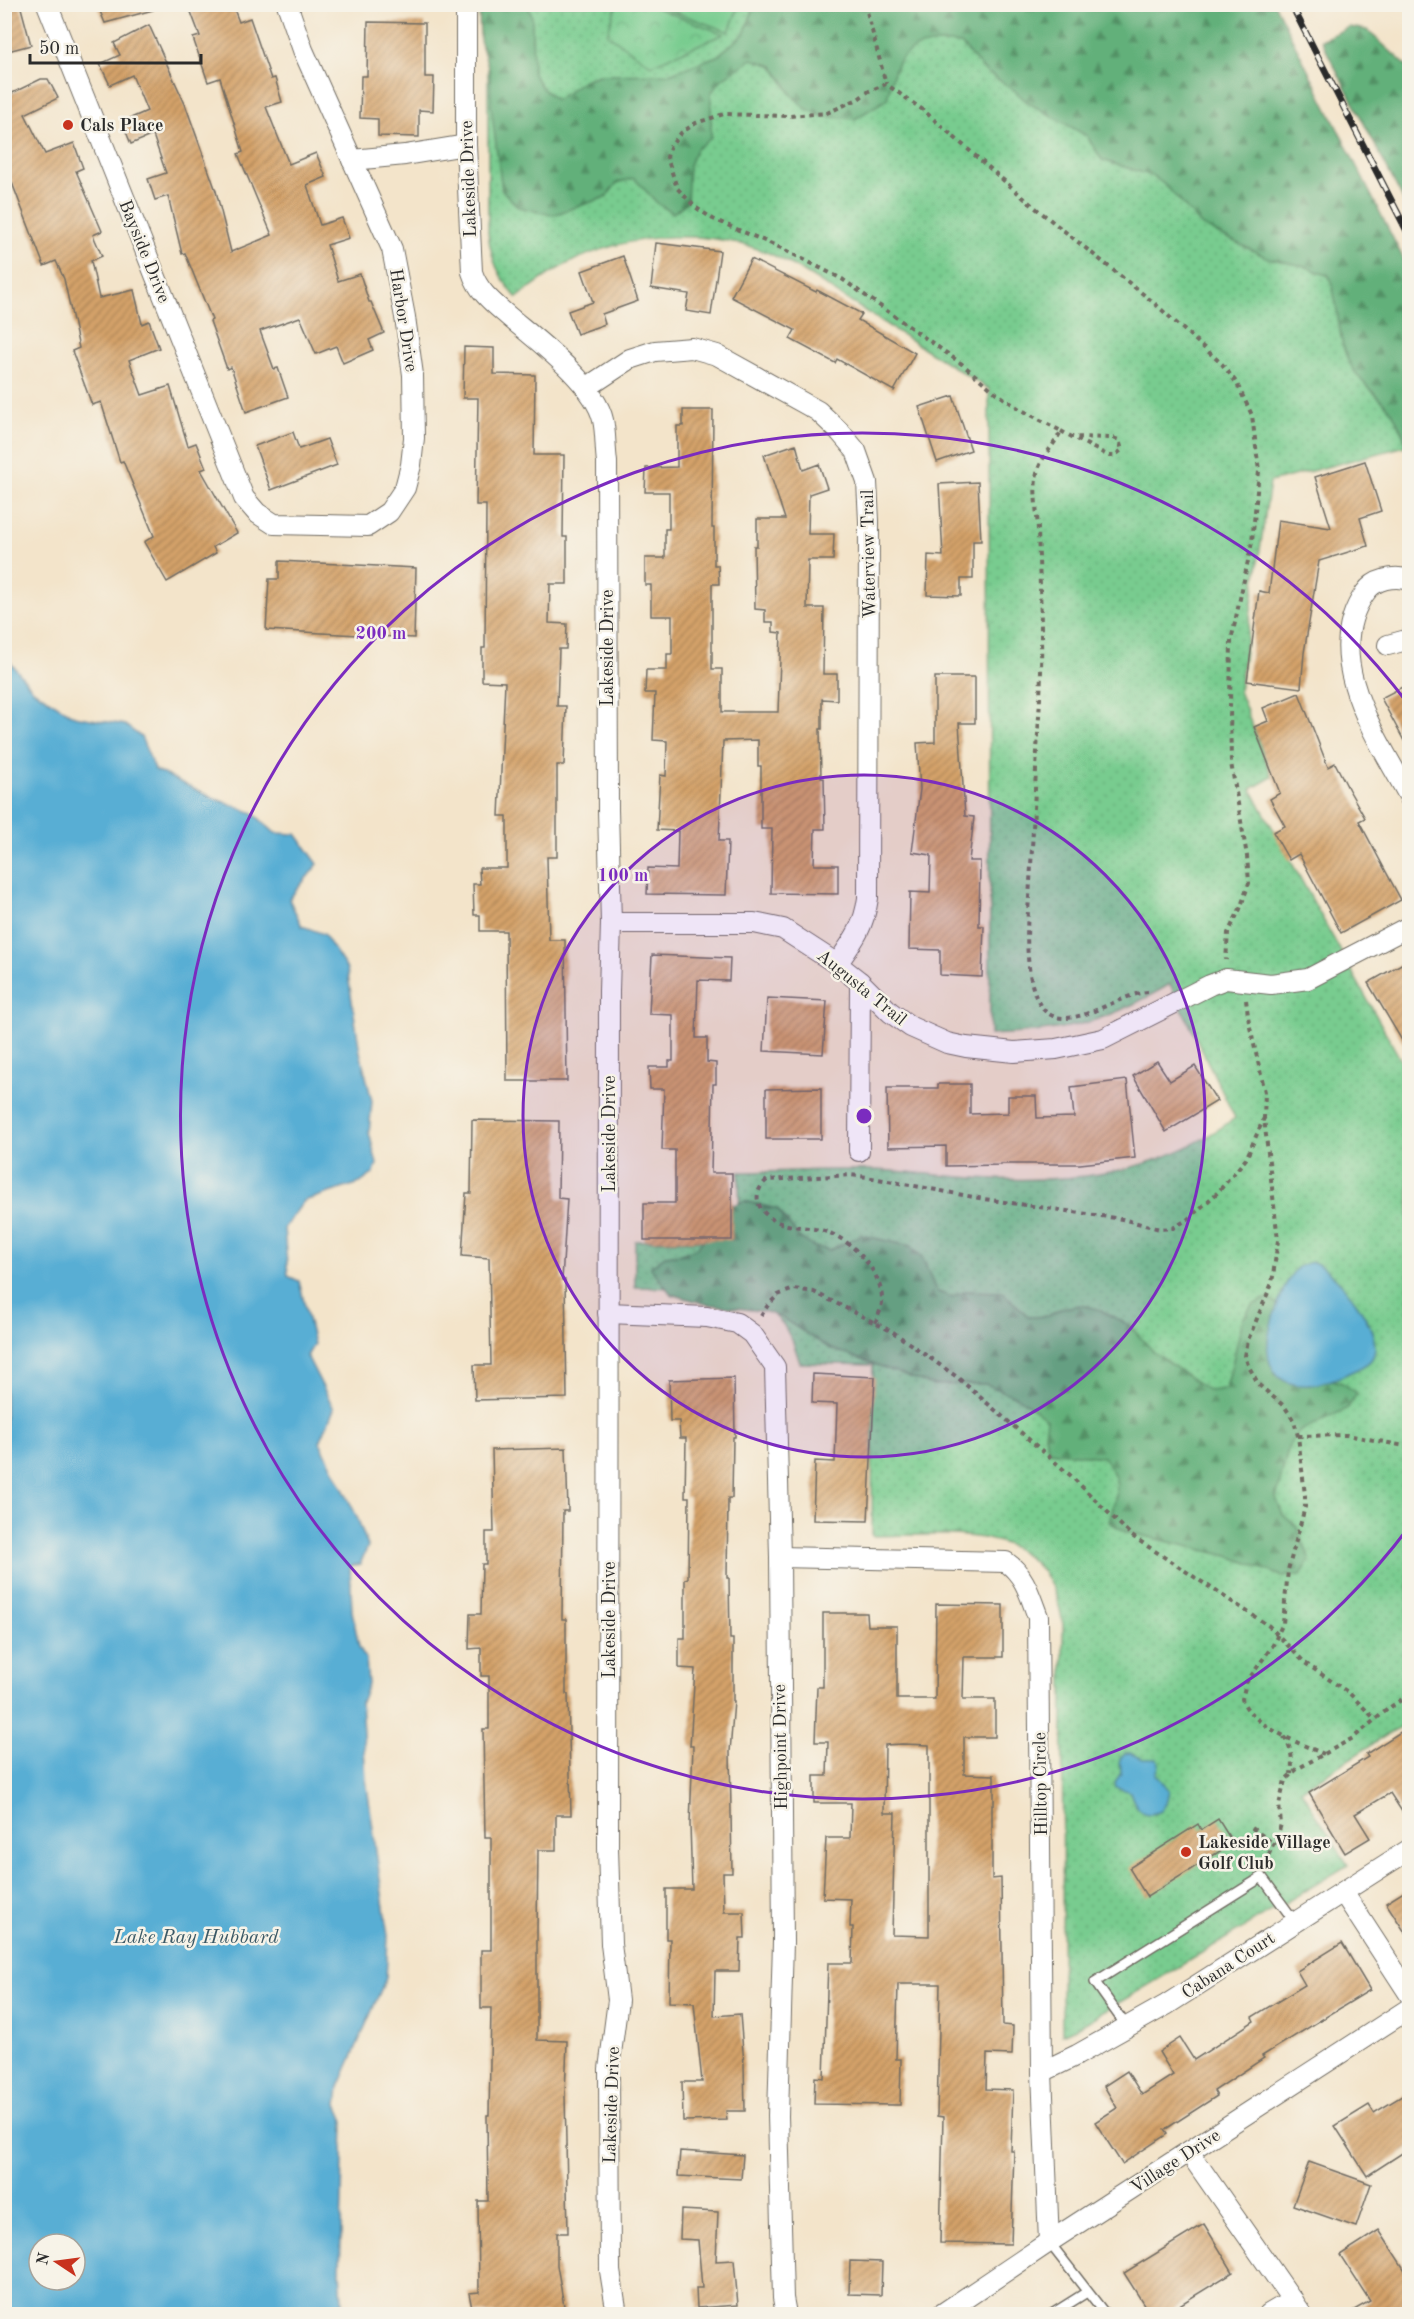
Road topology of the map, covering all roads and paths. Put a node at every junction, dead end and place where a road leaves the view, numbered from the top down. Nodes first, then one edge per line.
1 (47, 4) edge
2 (287, 4) edge
3 (466, 4) edge
4 (865, 4) edge
5 (886, 84) junction
6 (466, 145) junction
7 (352, 160) junction
8 (586, 388) junction
9 (1061, 431) junction
10 (1072, 437) junction
11 (405, 488) joint
12 (1410, 580) edge
13 (1410, 639) edge
14 (1388, 645) dead end
15 (1410, 798) edge
16 (611, 923) junction
17 (1410, 926) edge
18 (837, 964) junction
19 (1226, 979) junction
20 (860, 982) junction
21 (1249, 982) junction
22 (1162, 1010) junction
23 (1264, 1118) junction
24 (859, 1150) dead end
25 (608, 1313) junction
26 (875, 1323) junction
27 (752, 1334) junction
28 (1298, 1436) junction
29 (1410, 1447) edge
30 (780, 1557) junction
31 (1279, 1635) junction
32 (1410, 1694) edge
33 (1375, 1719) junction
34 (1284, 1736) junction
35 (1324, 1754) junction
36 (1291, 1774) junction
37 (1252, 1828) dead end
38 (1274, 1844) junction
39 (1410, 1850) edge
40 (1262, 1877) junction
41 (1343, 1892) junction
42 (1295, 1922) junction
43 (1410, 1995) edge
44 (1410, 2008) edge
45 (1127, 2027) junction
46 (1042, 2072) junction
47 (1189, 2152) junction
48 (1049, 2242) junction
49 (1087, 2292) junction
50 (1298, 2307) edge
51 (618, 2314) edge
52 (786, 2314) edge
53 (942, 2314) edge
54 (1052, 2314) edge
55 (1105, 2314) edge
56 (1269, 2314) edge

1 - 11 street, Bayside Drive
2 - 7 street, Harbor Drive
3 - 6 street, Lakeside Drive
4 - 5 path
5 - 9 path
5 - 19 path
6 - 7 street
6 - 8 street, Lakeside Drive
7 - 11 street, Harbor Drive
8 - 16 street, Lakeside Drive
8 - 18 street, Waterview Trail
9 - 10 path
9 - 22 path
10 - 10 path
12 - 15 street
13 - 14 street
16 - 18 street, Augusta Trail
16 - 25 street, Lakeside Drive
17 - 21 street
18 - 20 street, Augusta Trail
19 - 21 street
19 - 22 street, Augusta Trail
20 - 22 street, Augusta Trail
20 - 24 street
21 - 23 path
23 - 26 path
23 - 28 path
25 - 27 street, Highpoint Drive
25 - 51 street, Lakeside Drive
26 - 27 path
26 - 31 path
27 - 30 street, Highpoint Drive
28 - 29 path
28 - 31 path
30 - 46 street, Hilltop Circle
30 - 52 street, Highpoint Drive
31 - 33 path
31 - 34 path
32 - 33 path
33 - 35 path
34 - 35 path
34 - 36 path
35 - 36 path
36 - 38 path
37 - 38 path
38 - 40 path
39 - 41 street, Cabana Court
40 - 42 lane
40 - 45 lane
41 - 42 street, Cabana Court
41 - 43 street
42 - 45 street, Cabana Court
44 - 47 street, Village Drive
45 - 46 street, Cabana Court
46 - 48 street, Hilltop Circle
47 - 48 street, Village Drive
47 - 50 street
48 - 49 lane
48 - 53 street, Village Drive
49 - 54 lane
49 - 55 lane
50 - 56 street

